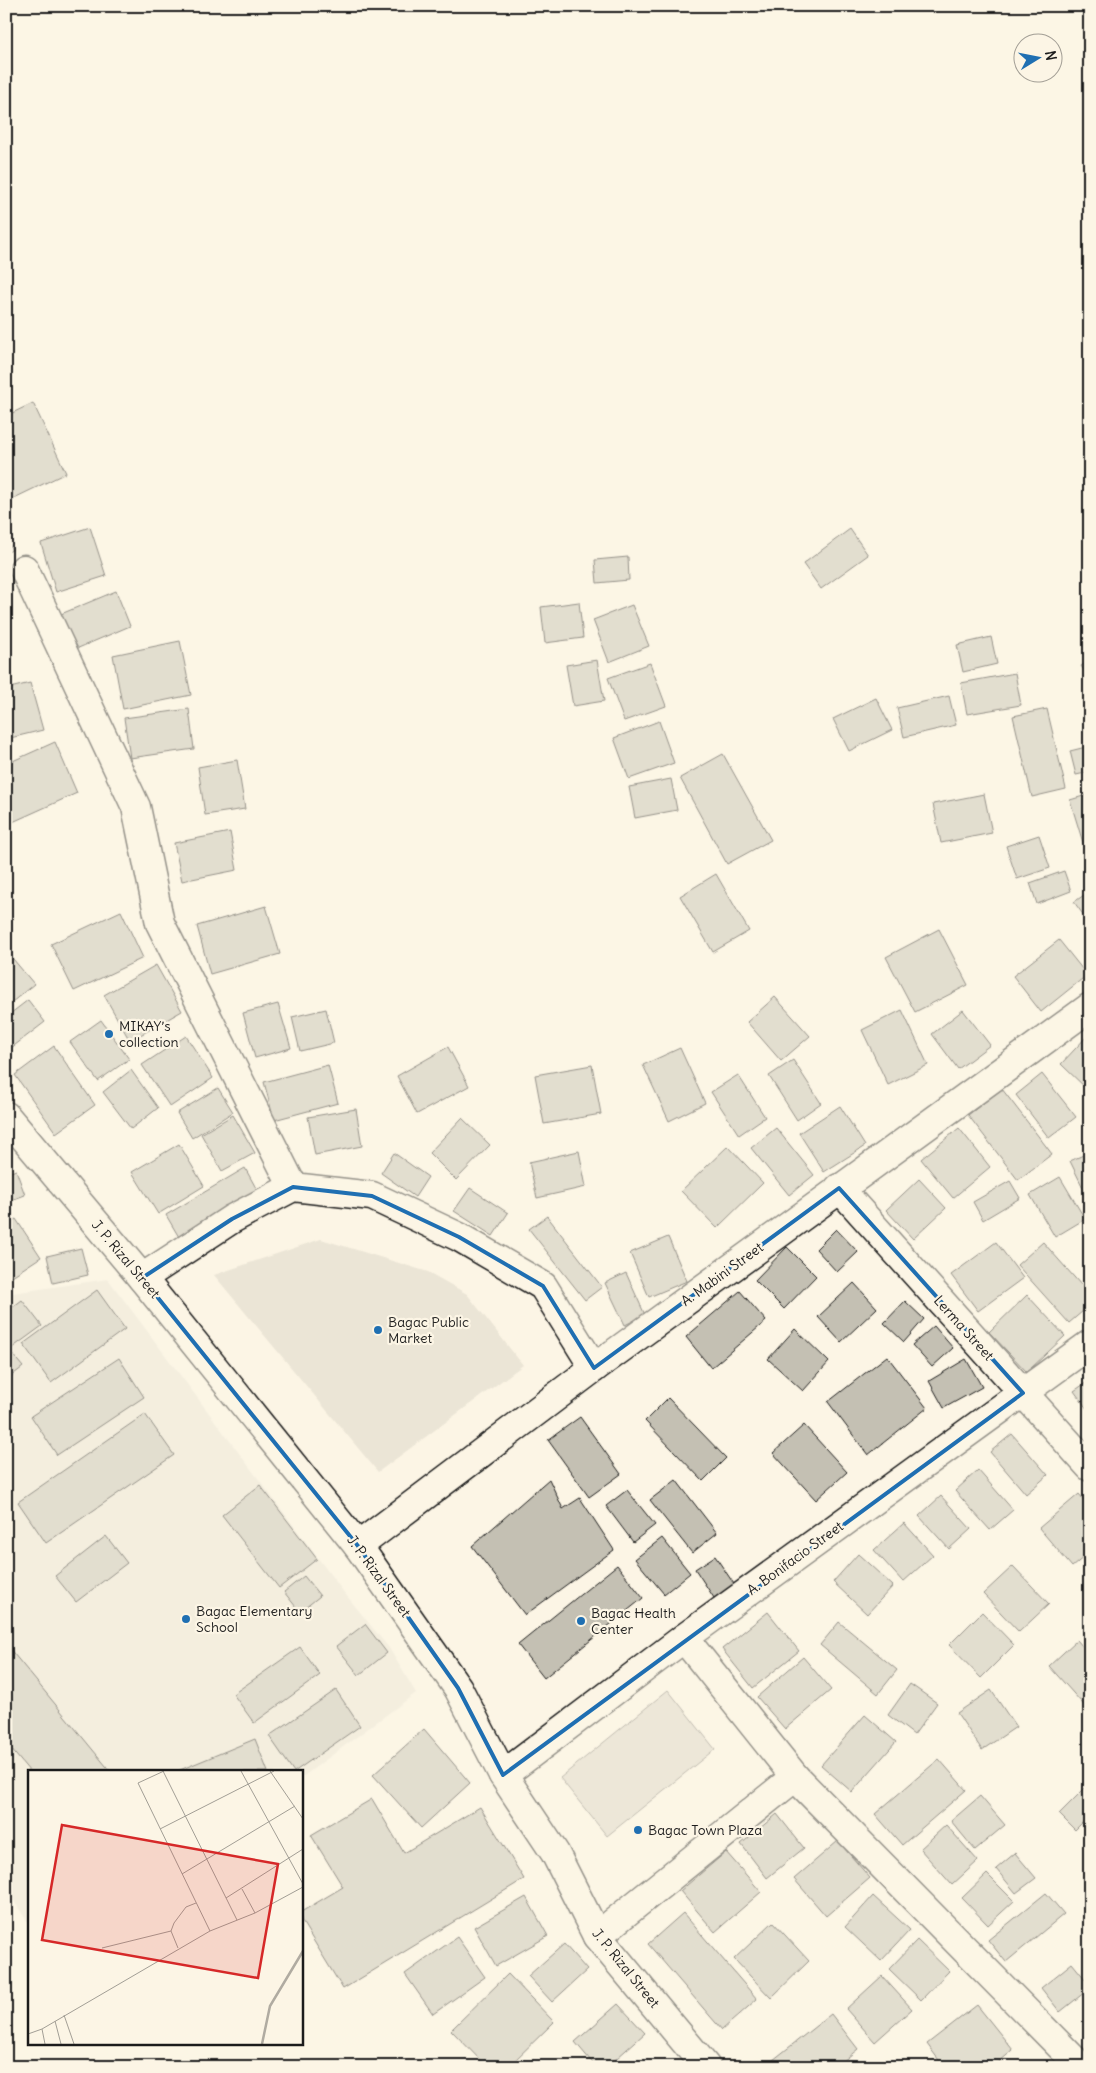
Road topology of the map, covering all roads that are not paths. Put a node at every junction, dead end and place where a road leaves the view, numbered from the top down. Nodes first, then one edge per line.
1 (24, 569) dead end
2 (1090, 1007) edge
3 (6, 1116) edge
4 (293, 1187) junction
5 (839, 1188) junction
6 (142, 1278) junction
7 (1090, 1344) edge
8 (594, 1368) junction
9 (1023, 1393) junction
10 (1090, 1467) edge
11 (358, 1546) junction
12 (684, 1638) junction
13 (503, 1775) junction
14 (795, 1777) junction
15 (597, 1936) junction
16 (706, 2067) edge
17 (1081, 2067) edge

1 - 4 street
2 - 5 street, A. Mabini Street
3 - 6 street, J. P. Rizal Street
4 - 6 street
4 - 8 street
5 - 8 street, A. Mabini Street
5 - 9 street, Lerma Street
6 - 11 street, J. P. Rizal Street
7 - 9 street, A. Bonifacio Street
8 - 11 street, A. Mabini Street
9 - 10 street, Lerma Street
9 - 12 street, A. Bonifacio Street
11 - 13 street, J. P. Rizal Street
12 - 13 street, A. Bonifacio Street
12 - 14 street
13 - 15 street, J. P. Rizal Street
14 - 15 street
14 - 17 street
15 - 16 street, J. P. Rizal Street

